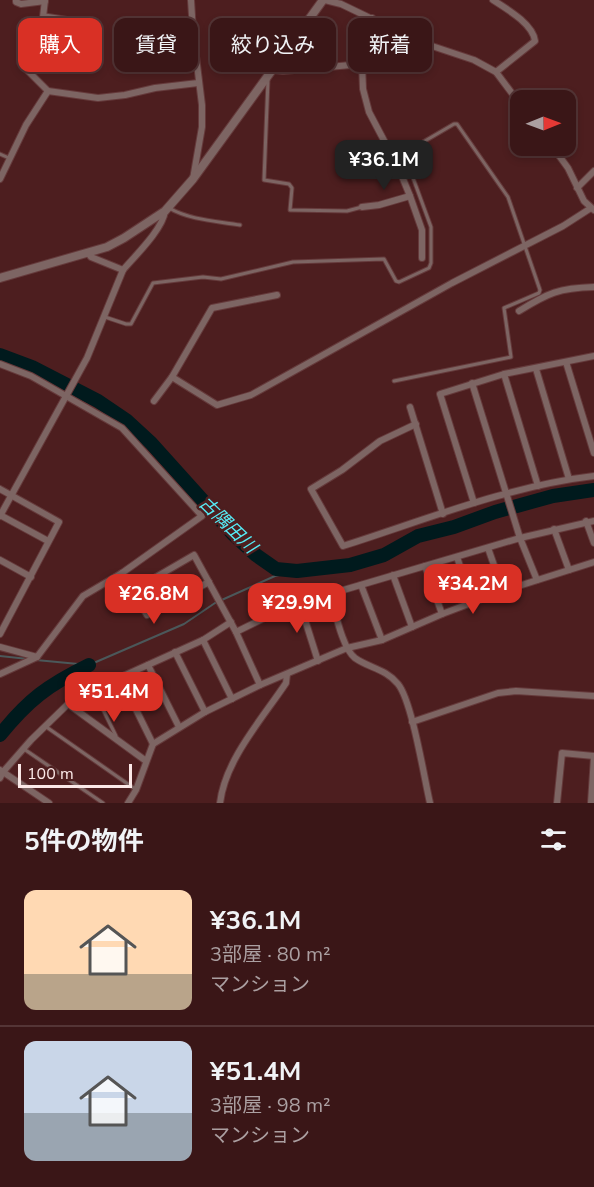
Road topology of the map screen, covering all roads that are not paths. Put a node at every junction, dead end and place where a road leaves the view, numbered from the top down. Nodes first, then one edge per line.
1 (16, 0) edge
2 (45, 0) edge
3 (191, 0) edge
4 (324, 0) edge
5 (493, 0) edge
6 (43, 14) junction
7 (41, 18) edge
8 (66, 18) edge
9 (311, 18) edge
10 (372, 18) edge
11 (432, 46) edge
12 (29, 72) edge
13 (272, 72) edge
14 (362, 72) edge
15 (496, 72) junction
16 (268, 78) junction
17 (198, 83) junction
18 (48, 91) junction
19 (510, 91) edge
20 (0, 154) edge
21 (559, 156) edge
22 (9, 158) junction
23 (594, 171) edge
24 (0, 179) edge
25 (193, 179) junction
26 (577, 188) junction
27 (410, 195) junction
28 (362, 207) joint
29 (167, 209) junction
30 (592, 209) edge
31 (240, 225) dead end
32 (524, 245) junction
33 (88, 253) junction
34 (422, 258) dead end
35 (123, 270) junction
36 (0, 278) edge
37 (594, 287) edge
38 (277, 295) dead end
39 (519, 311) dead end
40 (104, 317) junction
41 (594, 356) edge
42 (566, 362) junction
43 (0, 364) edge
44 (536, 369) junction
45 (504, 374) junction
46 (172, 376) junction
47 (394, 381) dead end
48 (472, 383) junction
49 (65, 396) junction
50 (154, 401) dead end
51 (410, 407) dead end
52 (416, 424) junction
53 (594, 453) edge
54 (594, 476) edge
55 (569, 479) junction
56 (538, 486) junction
57 (0, 489) edge
58 (11, 495) junction
59 (507, 496) junction
60 (474, 503) junction
61 (443, 514) junction
62 (0, 515) edge
63 (590, 521) edge
64 (554, 529) junction
65 (520, 538) junction
66 (48, 541) junction
67 (594, 543) edge
68 (488, 548) junction
69 (457, 557) junction
70 (0, 560) edge
71 (594, 562) edge
72 (425, 566) junction
73 (569, 570) junction
74 (122, 573) junction
75 (393, 575) junction
76 (31, 577) junction
77 (537, 580) junction
78 (209, 582) junction
79 (361, 585) junction
80 (132, 591) junction
81 (503, 591) junction
82 (330, 594) junction
83 (299, 601) junction
84 (472, 603) junction
85 (442, 614) junction
86 (231, 622) junction
87 (412, 627) junction
88 (236, 632) junction
89 (0, 634) edge
90 (203, 640) junction
91 (382, 640) junction
92 (0, 647) edge
93 (347, 648) junction
94 (176, 652) junction
95 (37, 657) junction
96 (318, 661) junction
97 (148, 665) junction
98 (0, 674) edge
99 (287, 674) junction
100 (120, 677) junction
101 (260, 685) junction
102 (93, 690) junction
103 (594, 696) edge
104 (232, 699) junction
105 (68, 704) junction
106 (205, 712) junction
107 (412, 722) junction
108 (45, 726) junction
109 (179, 727) junction
110 (118, 741) junction
111 (153, 744) junction
112 (24, 748) junction
113 (594, 756) edge
114 (146, 761) junction
115 (1, 773) edge
116 (136, 790) junction
117 (49, 803) edge
118 (103, 803) edge
119 (128, 803) edge
120 (220, 803) edge
121 (430, 803) edge
122 (557, 803) edge
123 (591, 803) edge

1 - 2 street
2 - 6 street
3 - 17 street
4 - 9 street
4 - 10 street
5 - 15 street
6 - 7 street
6 - 8 lane
11 - 15 street
12 - 18 street
13 - 16 street
14 - 27 street
15 - 19 street
16 - 25 street
16 - 28 lane
17 - 18 street
17 - 25 street
18 - 22 street
20 - 22 lane
21 - 26 street
22 - 24 street
23 - 26 street
25 - 29 street
26 - 30 street
27 - 28 street
27 - 34 street
29 - 31 lane
29 - 33 street
29 - 35 street
30 - 32 street
32 - 40 lane
32 - 46 street
32 - 47 lane
33 - 35 street
33 - 36 street
35 - 40 street
37 - 39 street
38 - 46 street
40 - 49 street
41 - 42 street
42 - 44 street
42 - 53 street
43 - 49 street
44 - 45 street
44 - 55 street
45 - 48 street
45 - 56 street
46 - 50 street
48 - 59 street
48 - 60 street
49 - 58 street
49 - 74 street
51 - 52 street
52 - 61 street
52 - 61 street
54 - 55 street
55 - 56 street
56 - 59 street
57 - 58 street
58 - 62 street
58 - 66 street
59 - 60 street
59 - 65 street
60 - 61 street
62 - 66 street
63 - 64 street
63 - 67 street
64 - 65 street
64 - 73 street
65 - 68 street
65 - 77 street
66 - 76 street
68 - 69 street
68 - 81 street
69 - 72 street
69 - 84 street
70 - 76 street
71 - 73 street
72 - 75 street
72 - 85 street
73 - 77 street
74 - 80 street
74 - 95 street
75 - 79 street
75 - 87 street
76 - 89 street
77 - 81 street
78 - 80 street
78 - 80 street
78 - 86 street
79 - 82 street
79 - 91 street
81 - 84 street
82 - 83 street
82 - 93 street
83 - 88 street
83 - 96 street
84 - 85 street
85 - 87 street
86 - 88 street
86 - 90 street
87 - 91 street
88 - 101 street
90 - 94 street
90 - 104 street
91 - 93 street
92 - 95 street
93 - 96 street
93 - 107 street
94 - 97 street
94 - 106 street
95 - 98 street
96 - 99 street
97 - 100 street
97 - 109 street
99 - 101 street
99 - 120 street
100 - 102 street
100 - 111 street
101 - 104 street
102 - 105 street
102 - 110 lane
103 - 107 street
104 - 106 street
105 - 108 street
105 - 110 street
106 - 109 street
107 - 121 street
108 - 112 street
108 - 116 lane
109 - 111 street
110 - 114 street
111 - 114 street
112 - 115 street
112 - 118 lane
113 - 122 street
113 - 123 street
114 - 116 street
115 - 117 street
116 - 119 street

